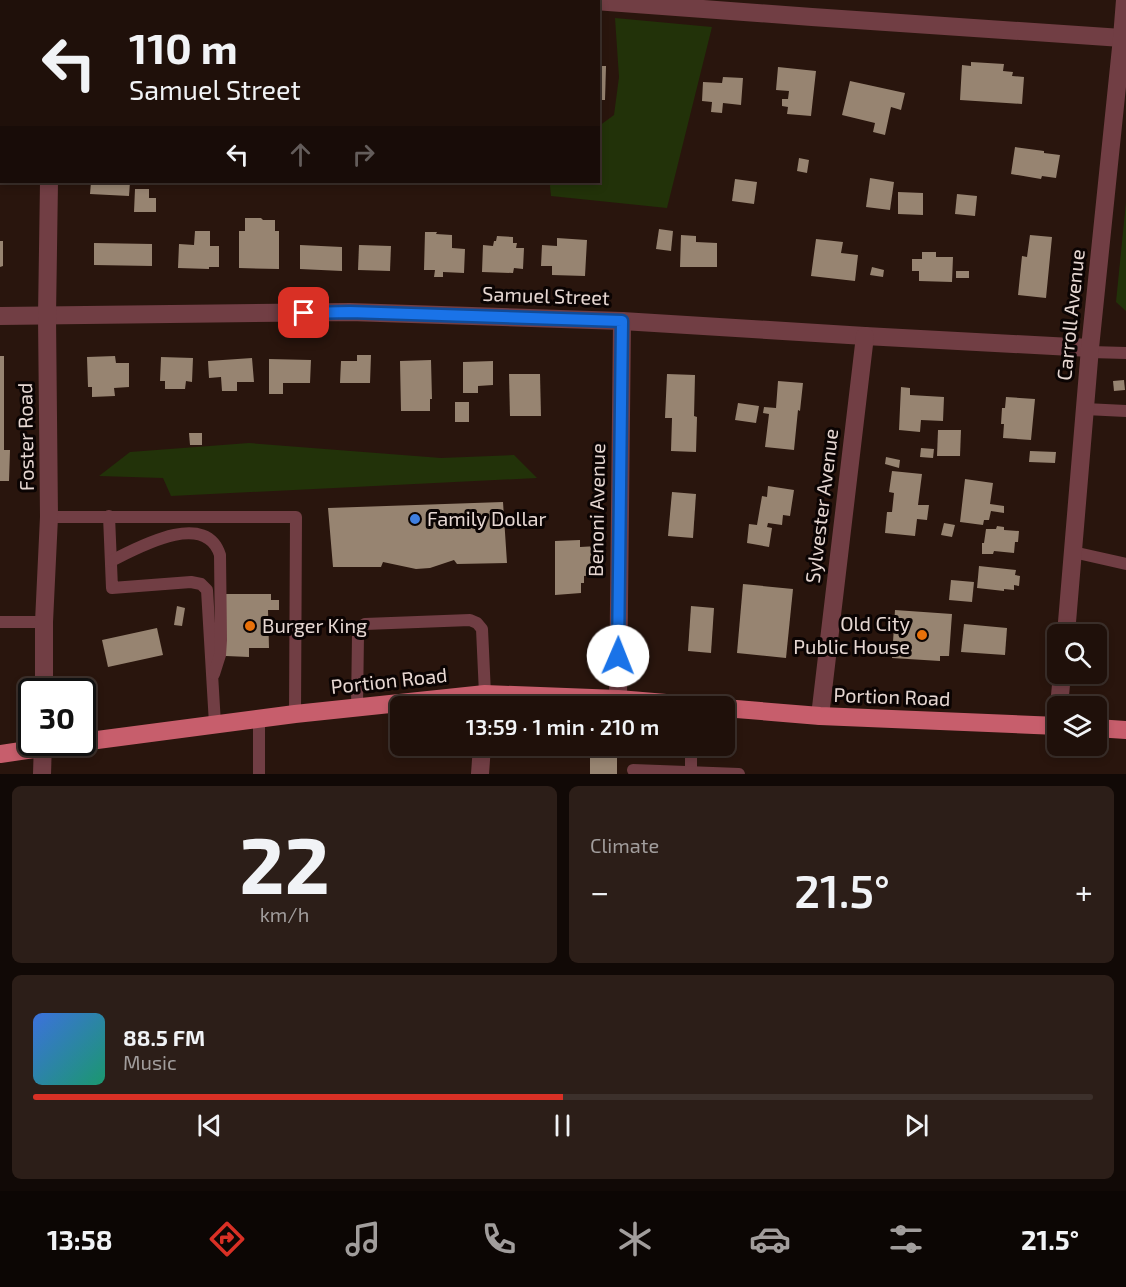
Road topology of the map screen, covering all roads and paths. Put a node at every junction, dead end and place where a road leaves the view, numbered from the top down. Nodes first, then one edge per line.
1 (1125, 0) edge
2 (600, 1) edge
3 (813, 9) edge
4 (1122, 38) junction
5 (1123, 63) edge
6 (49, 183) edge
7 (0, 316) edge
8 (47, 316) junction
9 (622, 321) junction
10 (865, 336) junction
11 (1090, 350) junction
12 (1126, 352) edge
13 (1085, 409) junction
14 (1126, 411) edge
15 (49, 516) junction
16 (109, 516) junction
17 (1073, 552) junction
18 (111, 561) junction
19 (1126, 564) edge
20 (0, 622) edge
21 (44, 622) junction
22 (1067, 624) edge
23 (44, 678) edge
24 (212, 679) junction
25 (485, 696) edge
26 (618, 696) edge
27 (390, 705) edge
28 (357, 707) junction
29 (735, 709) edge
30 (295, 714) junction
31 (820, 716) junction
32 (259, 718) junction
33 (215, 724) junction
34 (1047, 726) edge
35 (1107, 729) edge
36 (1126, 730) edge
37 (96, 740) edge
38 (18, 750) edge
39 (0, 754) edge
40 (43, 756) edge
41 (481, 756) edge
42 (690, 756) edge
43 (633, 770) dead end
44 (691, 772) junction
45 (42, 774) edge
46 (259, 774) edge
47 (480, 774) edge
48 (739, 774) edge

1 - 4 street, Carroll Avenue
2 - 3 street
3 - 4 street
4 - 5 street, Carroll Avenue
5 - 11 street, Carroll Avenue
6 - 8 street, Foster Road
7 - 8 street, Samuel Street
8 - 9 street, Samuel Street
8 - 15 street, Foster Road
9 - 10 street, Samuel Street
9 - 26 street, Benoni Avenue
10 - 11 street, Samuel Street
10 - 31 street, Sylvester Avenue
11 - 12 lane
11 - 13 street, Carroll Avenue
13 - 14 lane
13 - 17 street, Carroll Avenue
15 - 16 lane
15 - 21 street, Foster Road
16 - 18 lane
16 - 30 lane
17 - 19 lane
17 - 22 street, Carroll Avenue
18 - 24 lane
18 - 24 lane
20 - 21 lane
21 - 23 street, Foster Road
24 - 33 lane
25 - 28 lane
27 - 28 main road, Portion Road
28 - 30 main road, Portion Road
29 - 31 main road, Portion Road
30 - 32 main road, Portion Road
31 - 34 main road, Portion Road
32 - 33 main road, Portion Road
32 - 46 lane
33 - 37 main road, Portion Road
35 - 36 main road
38 - 39 main road, Portion Road
40 - 45 street
41 - 47 street
42 - 44 lane
43 - 44 lane
44 - 48 lane

